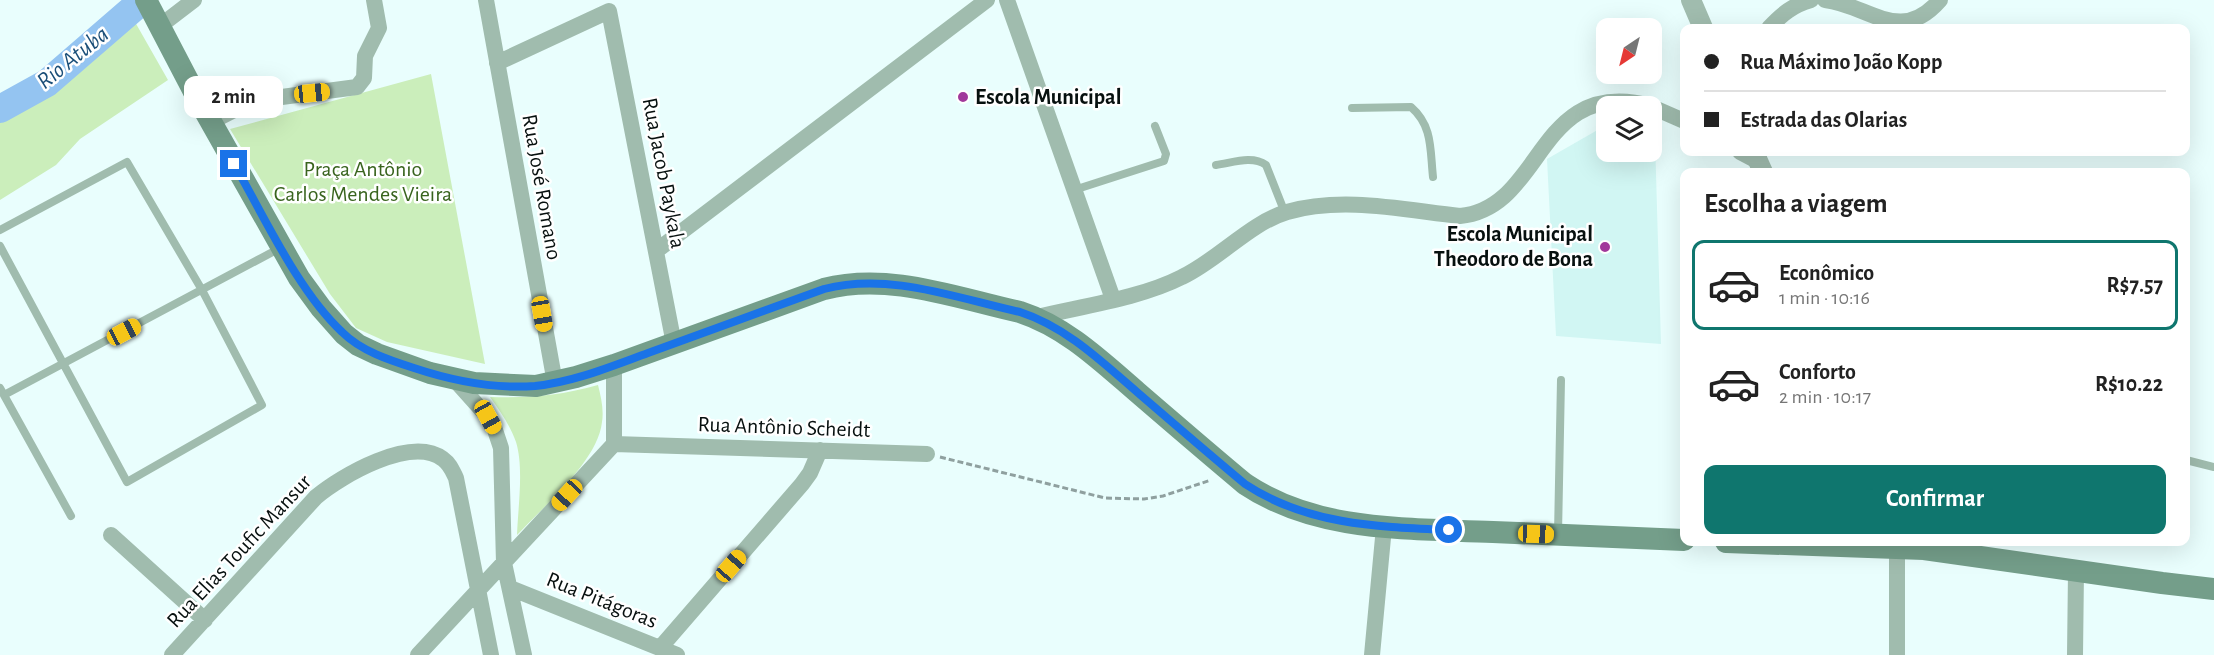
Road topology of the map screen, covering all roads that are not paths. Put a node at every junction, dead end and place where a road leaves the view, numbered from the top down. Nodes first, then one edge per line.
1 (195, 0) edge
2 (374, 0) edge
3 (486, 0) edge
4 (987, 0) edge
5 (1007, 0) edge
6 (1691, 0) edge
7 (1811, 0) edge
8 (1825, 0) edge
9 (1940, 0) edge
10 (153, 12) edge
11 (1701, 24) edge
12 (1773, 24) edge
13 (497, 63) junction
14 (1596, 104) edge
15 (1352, 108) dead end
16 (1662, 111) edge
17 (1680, 120) edge
18 (211, 122) junction
19 (1155, 126) dead end
20 (1216, 165) dead end
21 (1433, 177) dead end
22 (1074, 190) junction
23 (1285, 213) junction
24 (0, 230) edge
25 (0, 246) edge
26 (282, 247) junction
27 (656, 251) junction
28 (202, 290) junction
29 (1113, 299) junction
30 (1037, 317) junction
31 (674, 344) junction
32 (64, 363) junction
33 (614, 365) junction
34 (454, 379) junction
35 (1561, 380) dead end
36 (555, 383) junction
37 (2, 392) edge
38 (615, 444) junction
39 (820, 450) junction
40 (927, 454) road end
41 (2190, 461) edge
42 (2214, 467) edge
43 (71, 516) dead end
44 (1384, 527) junction
45 (111, 535) dead end
46 (1557, 535) junction
47 (1680, 540) edge
48 (1872, 546) edge
49 (1897, 547) junction
50 (504, 563) junction
51 (2076, 570) junction
52 (510, 588) junction
53 (2214, 589) edge
54 (478, 590) junction
55 (205, 620) junction
56 (660, 648) junction
57 (172, 655) edge
58 (418, 655) edge
59 (491, 655) edge
60 (524, 655) edge
61 (677, 655) edge
62 (1372, 655) edge
63 (1897, 655) edge
64 (2075, 655) edge

1 - 10 street
2 - 18 street
3 - 13 street, Rua José Romano
4 - 27 street
5 - 22 street
6 - 11 street
7 - 12 street
8 - 9 street
10 - 18 main road
13 - 27 street, Rua Jacob Paykala
13 - 36 street, Rua José Romano
14 - 23 street
15 - 21 lane
16 - 17 street
18 - 26 main road
19 - 22 lane
20 - 23 lane
22 - 29 street
23 - 29 street
24 - 28 lane
25 - 32 lane
26 - 28 lane
26 - 34 main road
27 - 31 street, Rua Jacob Paykala
28 - 32 lane
28 - 32 lane
29 - 30 street
30 - 31 main road
30 - 44 main road
31 - 33 main road
32 - 37 lane
33 - 36 main road
33 - 38 street
34 - 36 main road
34 - 50 street
35 - 46 lane
37 - 43 lane
38 - 39 street, Rua Antônio Scheidt
38 - 50 street
39 - 40 street, Rua Antônio Scheidt
39 - 56 street
41 - 42 lane
44 - 46 main road
44 - 62 street
45 - 55 street
46 - 47 main road
48 - 49 main road
49 - 51 main road
49 - 63 street
50 - 52 street
50 - 54 street
51 - 53 main road
51 - 64 street
52 - 56 street, Rua Pitágoras
52 - 60 street
54 - 55 street, Rua Elias Toufic Mansur
54 - 58 street
54 - 59 street
55 - 57 street, Rua Elias Toufic Mansur
56 - 61 street, Rua Pitágoras

